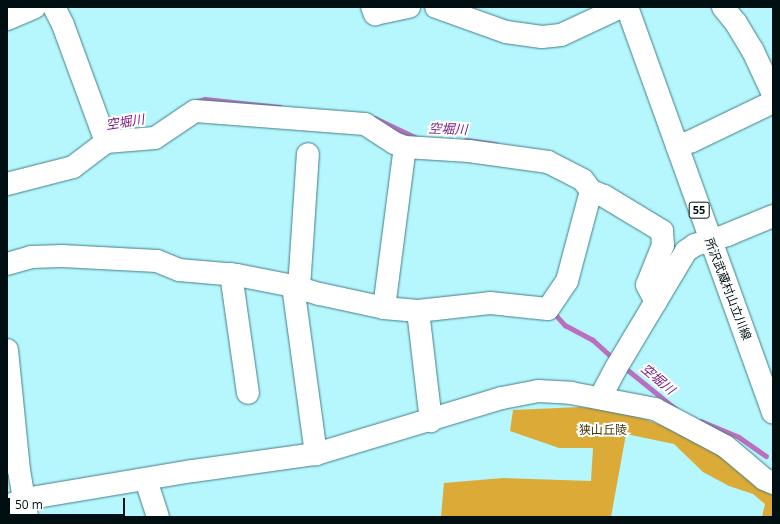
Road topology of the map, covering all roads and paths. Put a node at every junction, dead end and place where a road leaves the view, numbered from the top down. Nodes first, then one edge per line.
1 (35, 7) edge
2 (54, 7) edge
3 (372, 7) edge
4 (409, 7) edge
5 (436, 7) edge
6 (621, 7) edge
7 (627, 7) edge
8 (723, 7) edge
9 (7, 19) edge
10 (773, 94) edge
11 (773, 102) edge
12 (104, 138) junction
13 (677, 146) junction
14 (405, 147) junction
15 (308, 154) dead end
16 (7, 184) edge
17 (598, 193) junction
18 (773, 216) edge
19 (709, 240) junction
20 (7, 264) edge
21 (231, 274) junction
22 (296, 287) junction
23 (656, 302) junction
24 (384, 308) junction
25 (418, 311) junction
26 (7, 350) edge
27 (9, 392) edge
28 (248, 393) dead end
29 (600, 398) junction
30 (773, 413) edge
31 (431, 421) junction
32 (316, 454) junction
33 (146, 480) junction
34 (773, 483) edge
35 (20, 507) edge
36 (158, 517) edge

1 - 9 street
2 - 12 street
3 - 4 street
5 - 6 street
7 - 13 street, 所沢武蔵村山立川線 / 55
8 - 10 street
11 - 13 street
12 - 14 street
12 - 16 street
13 - 19 street, 所沢武蔵村山立川線 / 55
14 - 17 street
14 - 24 street
15 - 22 street
17 - 23 street
17 - 25 street
18 - 19 street
19 - 23 street
19 - 30 street, 所沢武蔵村山立川線 / 55
20 - 21 street
21 - 22 street
21 - 28 street
22 - 24 street
22 - 32 street
23 - 29 street
24 - 25 street
25 - 31 street
26 - 27 street
27 - 35 street
29 - 31 street
29 - 34 street
31 - 32 street
32 - 33 street
33 - 35 street
33 - 36 street

